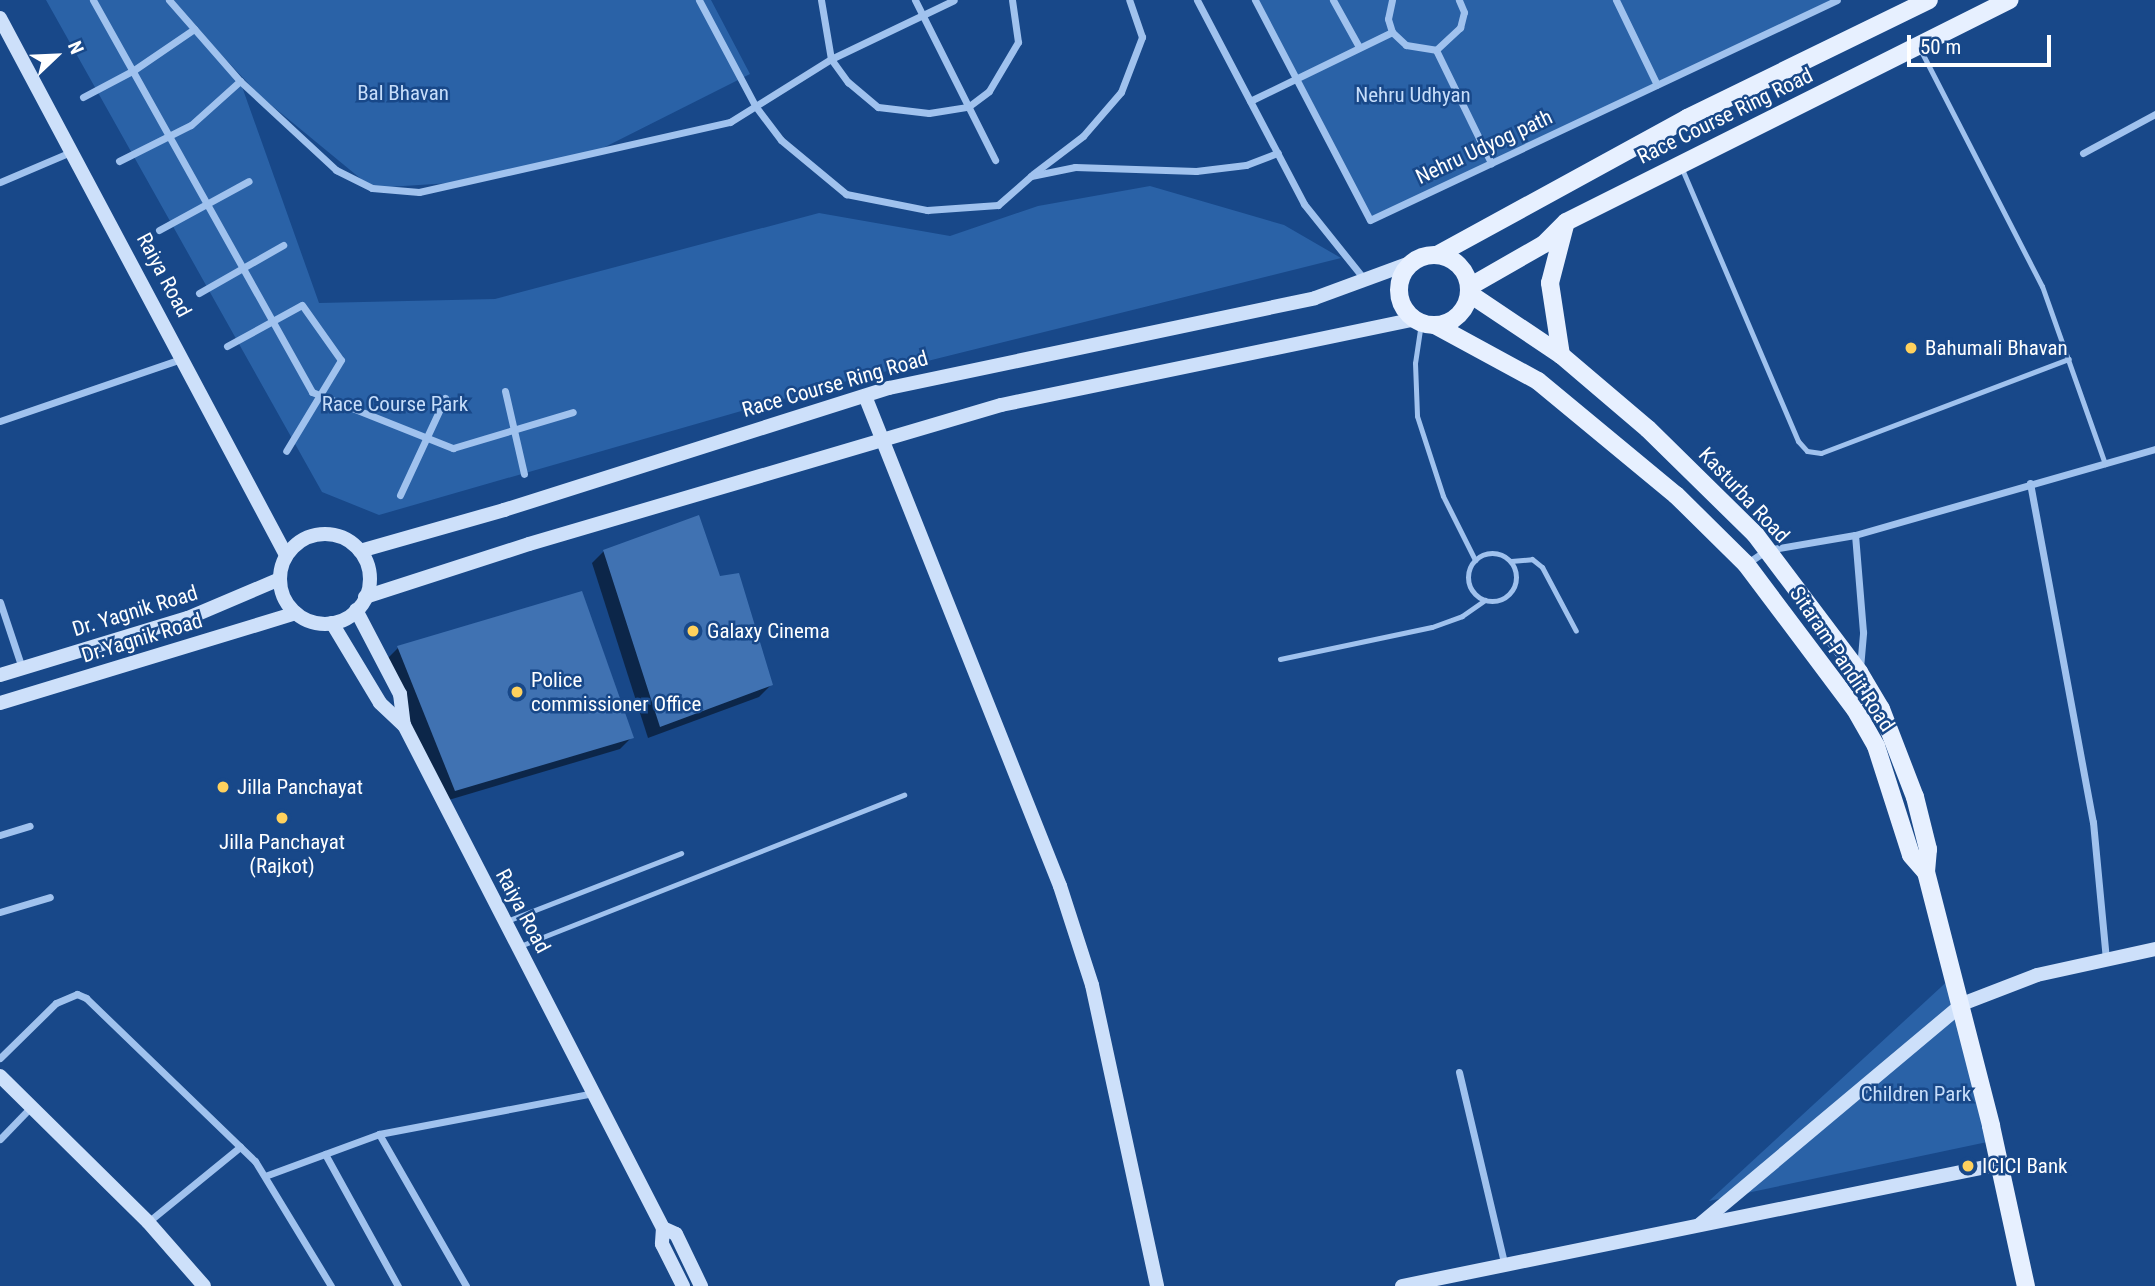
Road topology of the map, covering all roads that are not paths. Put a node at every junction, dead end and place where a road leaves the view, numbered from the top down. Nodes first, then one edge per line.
1 (93, 0) edge
2 (169, 0) edge
3 (699, 0) edge
4 (821, 0) edge
5 (915, 0) edge
6 (954, 0) edge
7 (1013, 0) edge
8 (1129, 0) edge
9 (1197, 0) edge
10 (1255, 0) edge
11 (1333, 0) edge
12 (1392, 0) edge
13 (1459, 0) edge
14 (1616, 0) edge
15 (1838, 0) edge
16 (1929, 0) edge
17 (2010, 0) edge
18 (923, 17) junction
19 (0, 18) edge
20 (194, 29) junction
21 (1392, 32) junction
22 (1917, 45) junction
23 (1359, 47) junction
24 (1436, 50) junction
25 (831, 59) junction
26 (134, 70) junction
27 (240, 81) junction
28 (1657, 85) junction
29 (83, 97) dead end
30 (1250, 101) junction
31 (756, 107) junction
32 (968, 107) junction
33 (2155, 114) edge
34 (171, 133) junction
35 (74, 150) junction
36 (1278, 153) junction
37 (2083, 153) dead end
38 (995, 160) dead end
39 (119, 161) dead end
40 (1491, 163) junction
41 (1679, 163) junction
42 (1031, 176) junction
43 (249, 181) dead end
44 (0, 182) edge
45 (206, 203) junction
46 (1566, 222) junction
47 (159, 230) dead end
48 (283, 245) dead end
49 (1439, 254) junction
50 (1410, 263) junction
51 (240, 268) junction
52 (1364, 279) junction
53 (1470, 291) junction
54 (199, 293) dead end
55 (1423, 323) junction
56 (271, 324) junction
57 (227, 346) dead end
58 (1561, 355) junction
59 (185, 358) junction
60 (2069, 359) junction
61 (505, 391) dead end
62 (321, 396) junction
63 (865, 396) junction
64 (445, 398) dead end
65 (573, 412) dead end
66 (0, 421) edge
67 (515, 429) junction
68 (426, 437) junction
69 (884, 437) junction
70 (2155, 449) edge
71 (286, 451) dead end
72 (2105, 464) junction
73 (524, 474) dead end
74 (2030, 483) junction
75 (400, 495) dead end
76 (1855, 535) junction
77 (1767, 550) junction
78 (360, 551) junction
79 (286, 555) junction
80 (1475, 560) junction
81 (1511, 561) junction
82 (1746, 564) junction
83 (280, 579) junction
84 (365, 597) junction
85 (1485, 600) junction
86 (0, 601) edge
87 (356, 610) junction
88 (296, 613) junction
89 (332, 623) junction
90 (1576, 631) dead end
91 (1280, 659) dead end
92 (22, 668) junction
93 (1859, 672) junction
94 (0, 675) edge
95 (0, 703) edge
96 (404, 724) junction
97 (904, 795) dead end
98 (30, 826) dead end
99 (0, 835) edge
100 (681, 853) dead end
101 (1926, 872) junction
102 (50, 897) dead end
103 (0, 912) edge
104 (504, 923) junction
105 (517, 947) junction
106 (2155, 949) edge
107 (2106, 960) junction
108 (1962, 1004) junction
109 (0, 1058) edge
110 (1458, 1072) dead end
111 (0, 1076) edge
112 (597, 1092) junction
113 (31, 1107) junction
114 (379, 1134) junction
115 (0, 1139) edge
116 (240, 1147) junction
117 (325, 1154) junction
118 (2000, 1164) junction
119 (265, 1176) junction
120 (148, 1222) junction
121 (1699, 1225) junction
122 (663, 1228) junction
123 (1503, 1263) junction
124 (1435, 1283) edge
125 (204, 1286) edge
126 (331, 1286) edge
127 (398, 1286) edge
128 (467, 1286) edge
129 (684, 1286) edge
130 (701, 1286) edge
131 (1157, 1286) edge
132 (1402, 1286) edge
133 (2026, 1286) edge

1 - 26 street
2 - 20 street
3 - 31 street
4 - 25 street
5 - 18 street
6 - 18 street
7 - 32 street
8 - 42 street
9 - 30 street
10 - 40 street, Nehru Udyog path
11 - 23 street
12 - 21 street
13 - 24 street
14 - 28 street
15 - 28 street, Nehru Udyog path
16 - 49 main road, Race Course Ring Road
17 - 22 main road, Race Course Ring Road
18 - 25 street
18 - 32 street
19 - 35 street, Raiya Road
20 - 26 street
20 - 27 street
21 - 23 street
21 - 24 street
22 - 41 main road, Race Course Ring Road
22 - 60 lane
23 - 30 street
24 - 40 street
25 - 31 street
25 - 32 street
26 - 29 street
26 - 34 street
27 - 31 street
27 - 34 street
28 - 40 street, Nehru Udyog path
30 - 36 street
31 - 42 street
32 - 38 street
33 - 37 street
34 - 39 street
34 - 45 street
35 - 44 street
35 - 59 street, Raiya Road
36 - 42 street
36 - 52 street
41 - 46 main road, Race Course Ring Road
41 - 60 lane
43 - 45 street
45 - 47 street
45 - 51 street
46 - 53 main road, Race Course Ring Road
46 - 58 main road
48 - 51 street
49 - 50 main road
49 - 53 main road
50 - 52 street, Race Course Ring Road
50 - 55 main road
51 - 54 street
51 - 56 street
52 - 63 street, Race Course Ring Road
53 - 55 main road
53 - 58 main road, Kasturba Road
55 - 69 street
55 - 80 lane
55 - 82 main road, Sitaram-Pandit Road
56 - 57 street
56 - 62 street
56 - 62 street
58 - 77 main road, Kasturba Road
59 - 66 street
59 - 79 street, Raiya Road
60 - 72 lane
61 - 67 street
62 - 68 street
62 - 71 street
63 - 69 street
63 - 78 street, Race Course Ring Road
64 - 68 street
65 - 67 street
67 - 68 street
67 - 73 street
68 - 75 street
69 - 84 street
69 - 131 street
70 - 72 street
72 - 74 street
74 - 76 street
74 - 107 street
76 - 77 street
76 - 93 street
77 - 82 street
77 - 93 main road, Kasturba Road
78 - 79 street
78 - 84 street
79 - 83 street
80 - 81 lane
80 - 85 lane
81 - 85 lane
81 - 90 lane
82 - 101 main road, Sitaram-Pandit Road
83 - 88 street
83 - 92 street, Dr. Yagnik Road
84 - 87 street
85 - 91 lane
86 - 92 street
87 - 89 street
87 - 96 street, Raiya Road
88 - 89 street
88 - 95 street, Dr.Yagnik Road
89 - 96 street
92 - 94 street, Dr. Yagnik Road
93 - 101 main road, Kasturba Road
96 - 104 street, Raiya Road
97 - 105 lane
98 - 99 street
100 - 104 lane
101 - 108 main road, Sitaram-Pandit Road
102 - 103 street
104 - 105 street, Raiya Road
105 - 112 street, Raiya Road
106 - 107 street
107 - 108 street
108 - 118 main road, Sitaram-Pandit Road
108 - 121 street
109 - 116 street
110 - 123 street
111 - 113 street
112 - 114 street
112 - 122 street, Raiya Road
113 - 115 street
113 - 120 street
114 - 117 street
114 - 128 street
116 - 119 street
116 - 120 street
117 - 119 street
117 - 127 street
118 - 121 street
118 - 133 main road, Sitaram-Pandit Road
119 - 126 street
120 - 125 street
121 - 123 street
122 - 129 street, Raiya Road
122 - 130 street, Raiya Road
123 - 124 street
124 - 132 street

